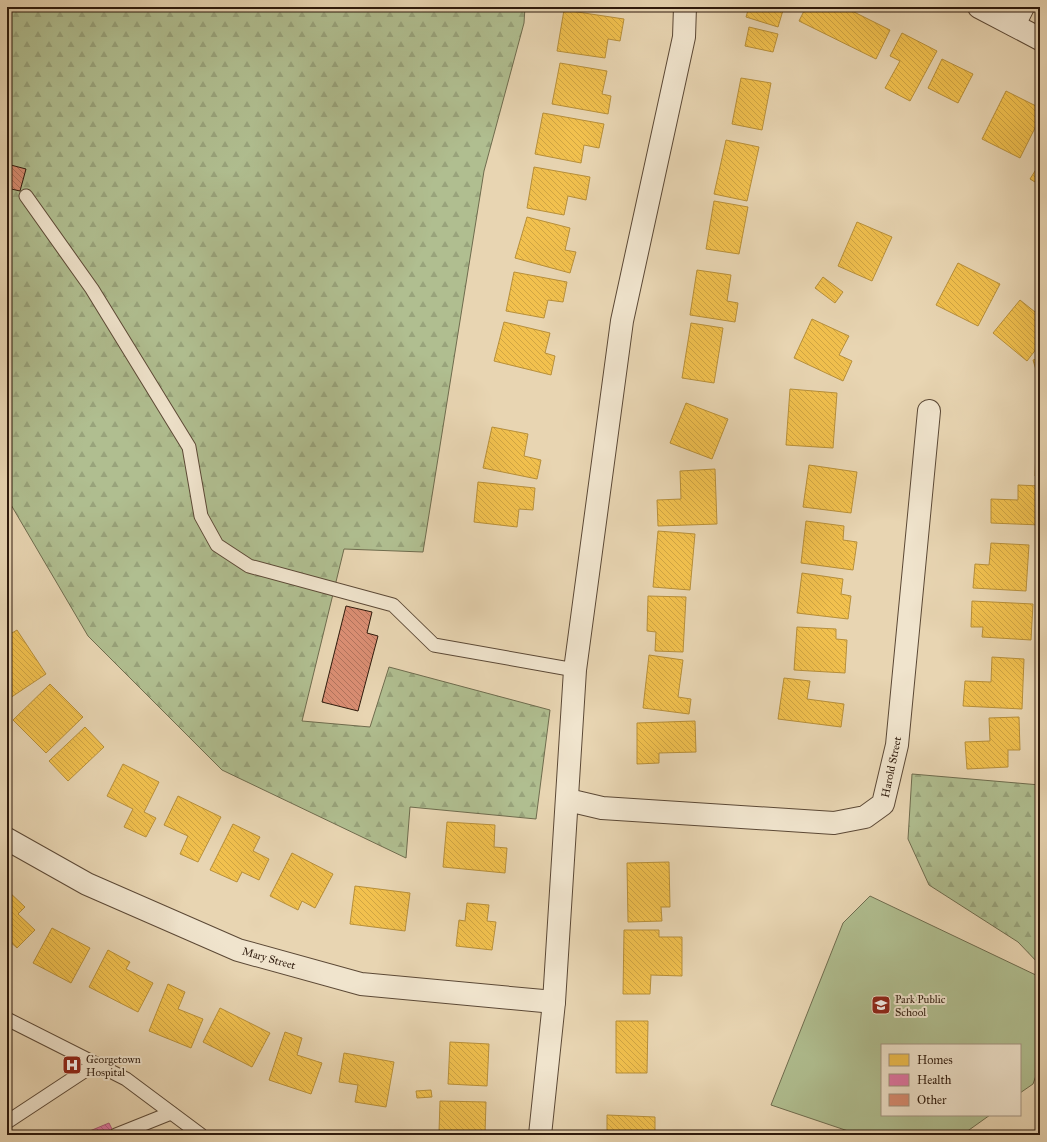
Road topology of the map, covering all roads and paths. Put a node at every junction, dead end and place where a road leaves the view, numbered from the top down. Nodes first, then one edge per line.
1 (685, 7) edge
2 (978, 7) edge
3 (1018, 16) edge
4 (1040, 39) edge
5 (26, 196) dead end
6 (929, 410) dead end
7 (575, 670) junction
8 (568, 800) junction
9 (7, 839) edge
10 (554, 1002) junction
11 (7, 1019) edge
12 (95, 1064) junction
13 (171, 1113) junction
14 (7, 1122) edge
15 (116, 1135) edge
16 (201, 1135) edge
17 (540, 1135) edge

1 - 7 street
2 - 3 street
3 - 4 street
5 - 7 lane
6 - 8 street, Harold Street
7 - 8 street
8 - 10 street
9 - 10 street, Mary Street
10 - 17 street
11 - 12 lane
12 - 13 lane
12 - 14 lane
13 - 15 lane
13 - 16 lane

